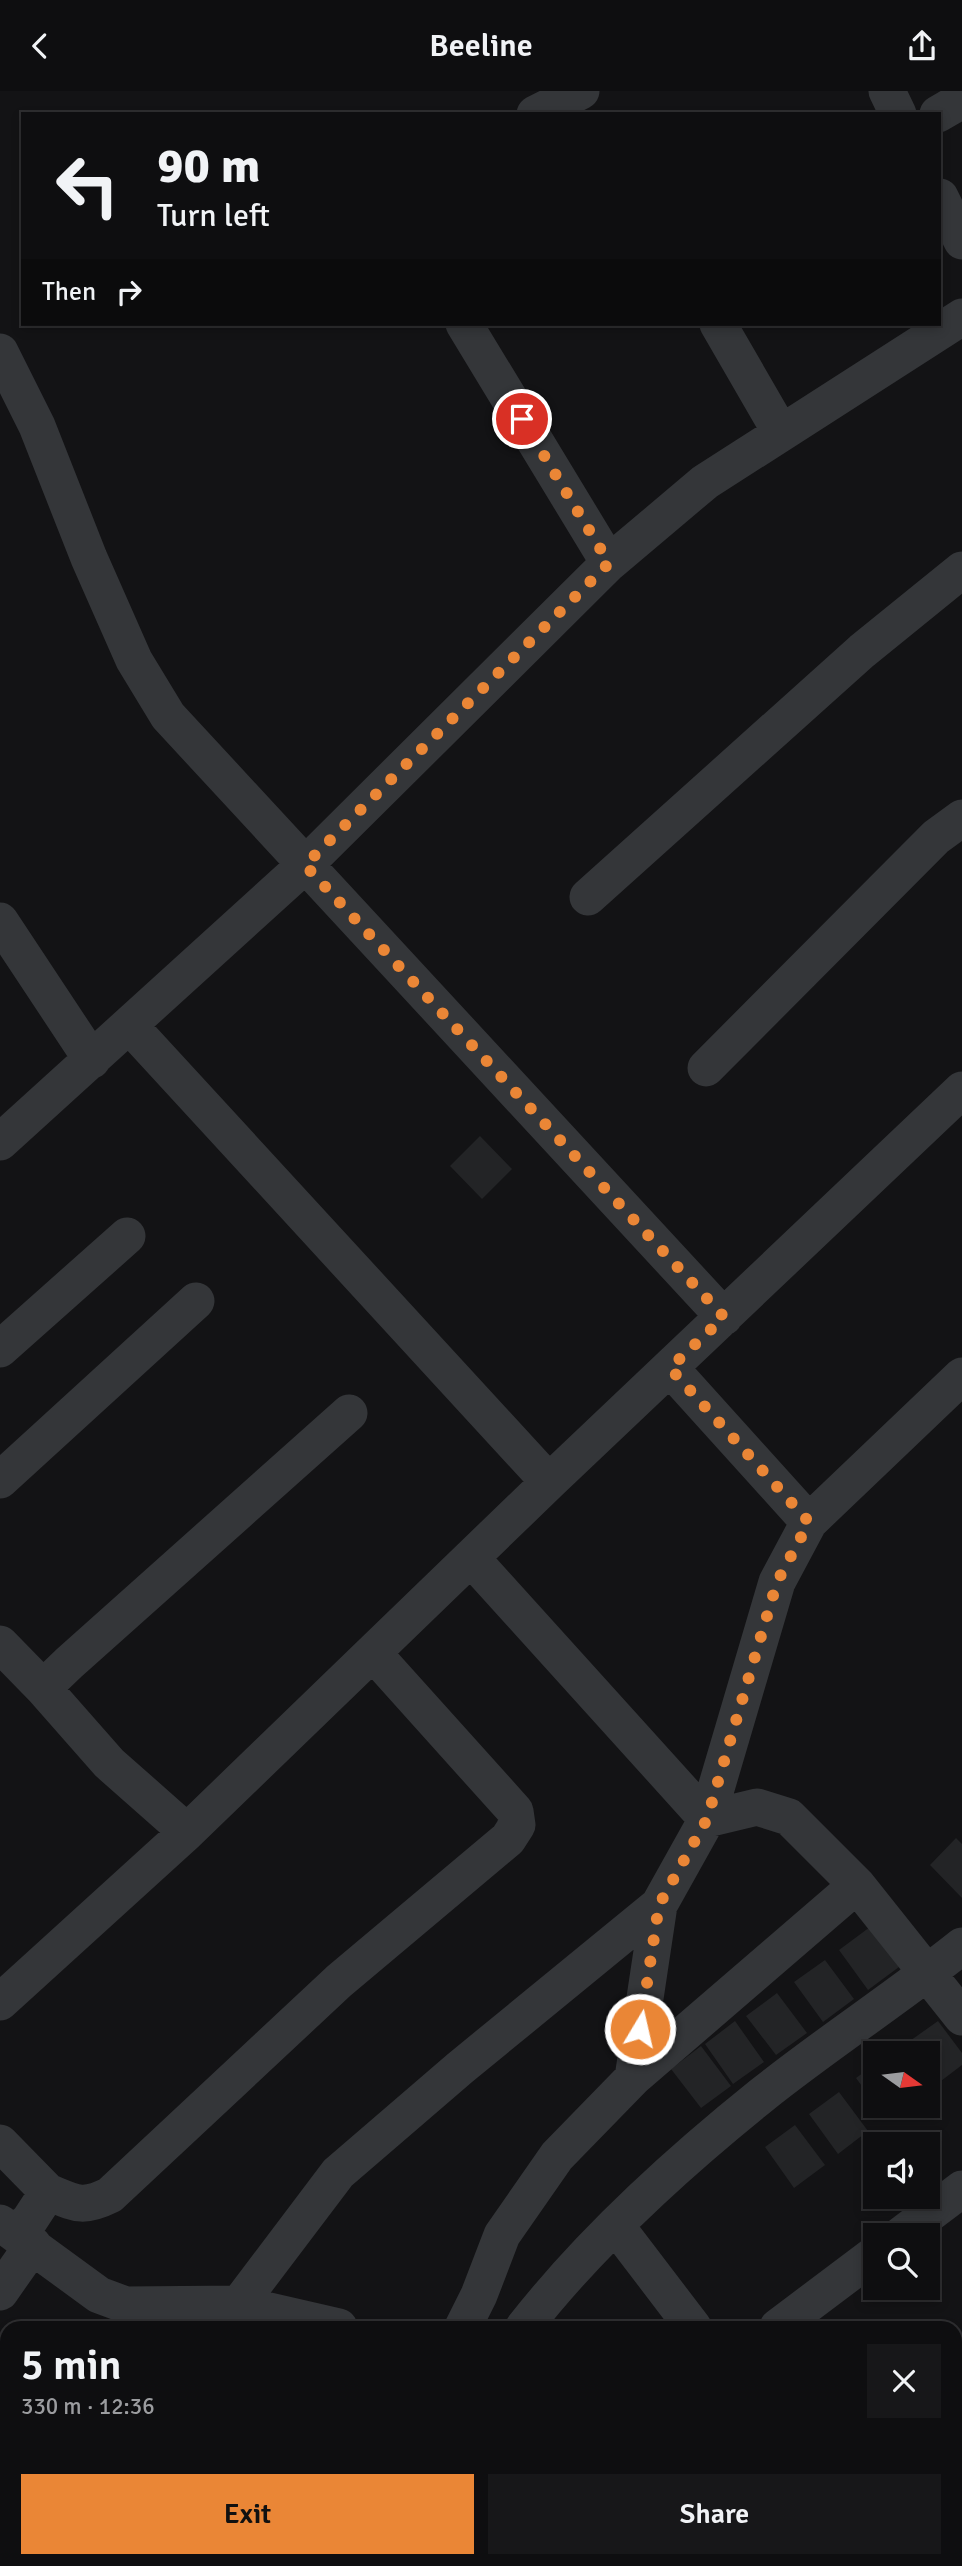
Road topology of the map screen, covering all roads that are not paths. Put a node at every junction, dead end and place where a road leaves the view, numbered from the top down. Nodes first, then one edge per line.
1 (581, 91) edge
2 (887, 91) edge
3 (962, 100) edge
4 (539, 112) edge
5 (897, 112) edge
6 (941, 112) edge
7 (941, 199) edge
8 (962, 241) edge
9 (962, 317) edge
10 (465, 326) edge
11 (719, 326) edge
12 (0, 352) edge
13 (781, 433) junction
14 (609, 563) junction
15 (962, 570) edge
16 (962, 818) edge
17 (305, 865) junction
18 (588, 897) dead end
19 (0, 922) edge
20 (130, 1025) junction
21 (92, 1060) junction
22 (706, 1068) dead end
23 (962, 1090) edge
24 (0, 1142) edge
25 (127, 1236) dead end
26 (196, 1301) dead end
27 (724, 1317) junction
28 (0, 1349) edge
29 (670, 1368) junction
30 (962, 1376) edge
31 (349, 1413) dead end
32 (0, 1480) edge
33 (549, 1482) junction
34 (809, 1522) junction
35 (471, 1558) junction
36 (0, 1644) edge
37 (373, 1653) junction
38 (43, 1688) junction
39 (707, 1819) junction
40 (187, 1832) junction
41 (857, 1885) junction
42 (659, 1905) junction
43 (962, 1946) edge
44 (927, 1974) junction
45 (0, 2003) edge
46 (962, 2017) edge
47 (633, 2078) junction
48 (0, 2143) edge
49 (962, 2189) edge
50 (48, 2192) junction
51 (917, 2223) edge
52 (616, 2225) junction
53 (16, 2234) edge
54 (863, 2263) edge
55 (0, 2292) edge
56 (239, 2304) junction
57 (119, 2316) edge
58 (313, 2321) edge
59 (466, 2321) edge
60 (529, 2321) edge
61 (688, 2321) edge
62 (786, 2321) edge

1 - 4 street
2 - 5 street
3 - 6 street
7 - 8 street
9 - 13 street
10 - 14 street
11 - 13 street
12 - 17 street
13 - 14 street
14 - 17 street
15 - 18 street
16 - 22 street
17 - 20 street
17 - 27 street
19 - 21 street
20 - 21 street
20 - 33 street
21 - 24 street
23 - 27 street
25 - 28 street
26 - 32 street
27 - 29 street
29 - 33 street
29 - 34 street
30 - 34 street
31 - 38 street
33 - 35 street
34 - 39 street
35 - 37 street
35 - 39 street
36 - 38 street
37 - 40 street
37 - 50 street
38 - 40 street
39 - 41 street
39 - 42 street
40 - 45 street
41 - 44 street
41 - 47 street
42 - 47 street
42 - 56 street
43 - 44 street
44 - 46 street
44 - 52 street
47 - 59 street
48 - 50 street
49 - 51 street
50 - 53 street
52 - 60 street
52 - 61 street
53 - 55 street
53 - 57 street
54 - 62 street
56 - 57 street
56 - 58 street

